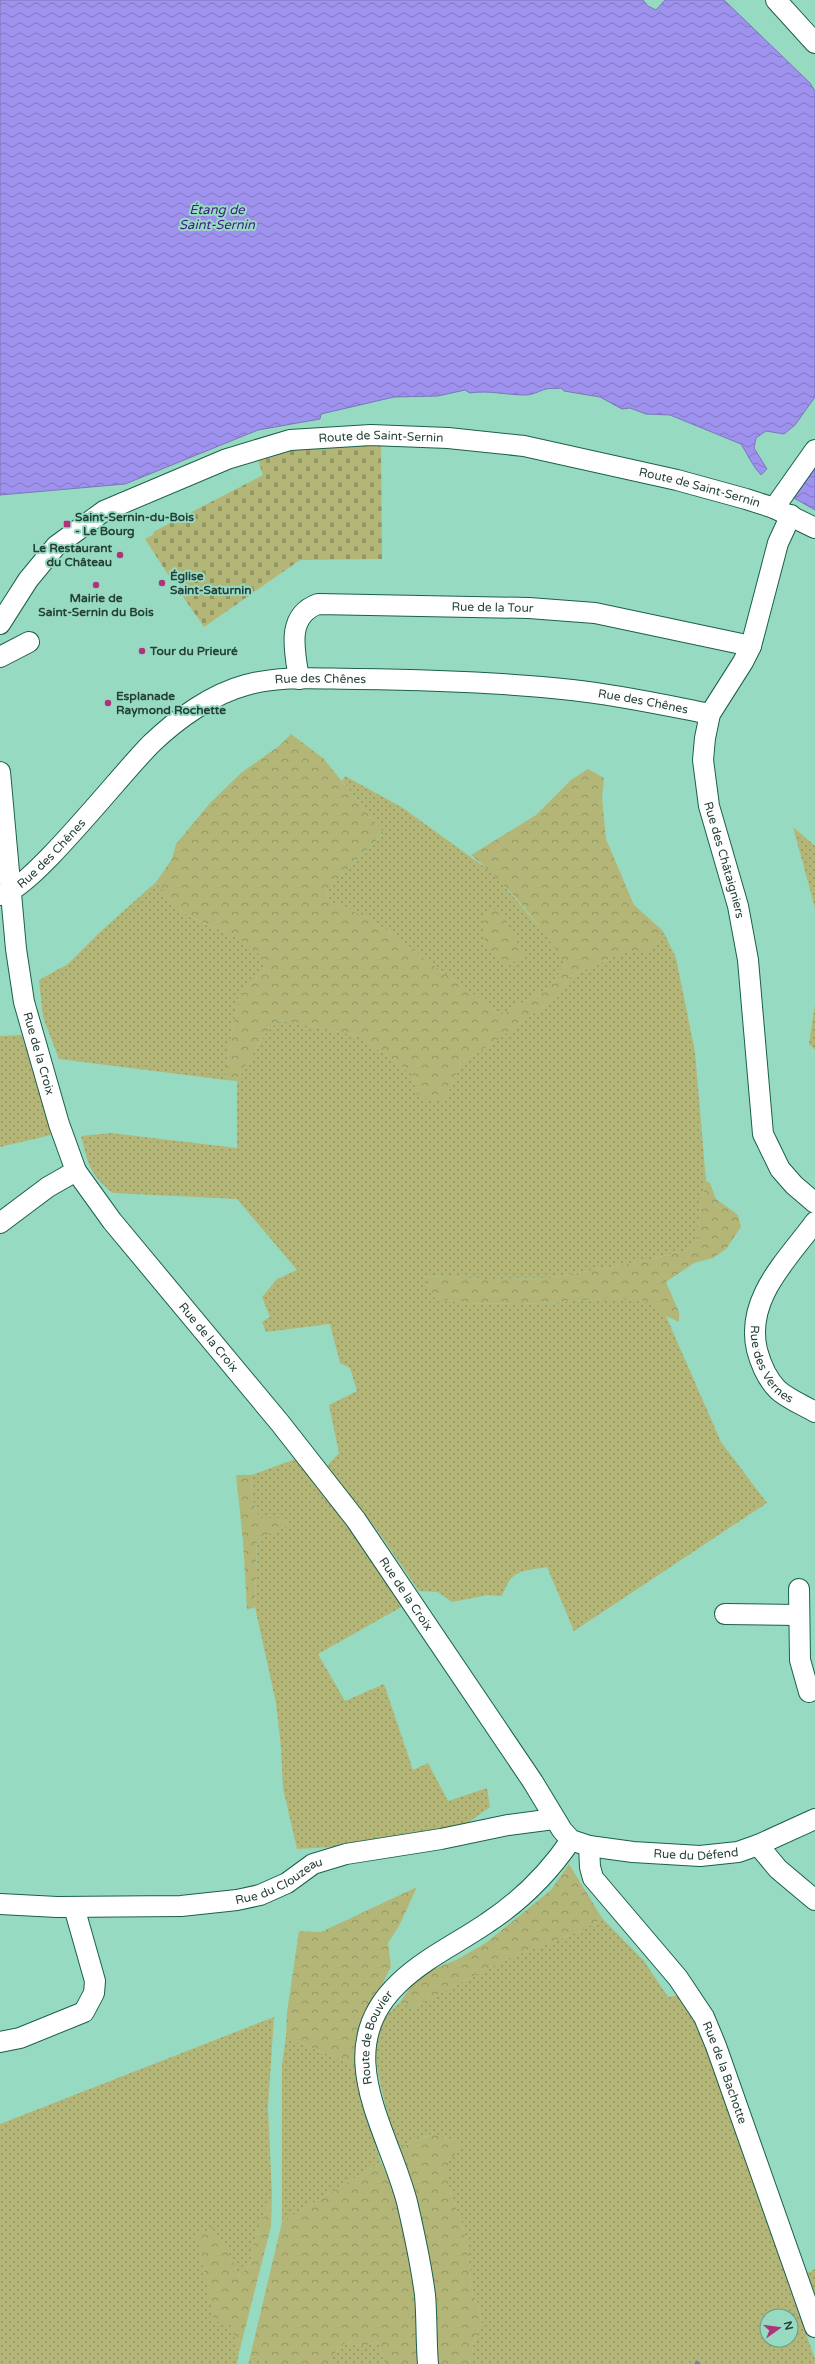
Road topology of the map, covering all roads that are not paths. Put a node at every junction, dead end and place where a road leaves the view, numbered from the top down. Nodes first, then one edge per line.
1 (776, 0) edge
2 (815, 43) edge
3 (815, 450) edge
4 (782, 512) junction
5 (815, 528) edge
6 (0, 624) edge
7 (29, 642) dead end
8 (751, 646) junction
9 (0, 657) edge
10 (299, 679) junction
11 (710, 714) junction
12 (0, 772) edge
13 (5, 894) edge
14 (76, 1170) junction
15 (815, 1203) edge
16 (815, 1222) edge
17 (0, 1223) edge
18 (815, 1412) edge
19 (799, 1589) dead end
20 (725, 1614) dead end
21 (798, 1615) junction
22 (807, 1634) edge
23 (809, 1692) dead end
24 (554, 1819) junction
25 (815, 1819) edge
26 (580, 1843) junction
27 (758, 1845) junction
28 (815, 1900) edge
29 (0, 1904) edge
30 (74, 1907) junction
31 (0, 2042) edge
32 (815, 2327) edge
33 (428, 2364) edge

1 - 2 street
3 - 4 street, Rue des Châtaigniers
4 - 5 street, Route de Saint-Sernin
4 - 6 street, Route de Saint-Sernin
4 - 8 street, Rue des Châtaigniers
7 - 9 street
8 - 10 street, Rue de la Tour
8 - 11 street, Rue des Châtaigniers
10 - 11 street, Rue des Chênes
10 - 13 street, Rue des Chênes
11 - 15 street, Rue des Châtaigniers
12 - 13 street, Rue de la Croix
13 - 14 street, Rue de la Croix
14 - 17 street
14 - 24 street, Rue de la Croix
16 - 18 street, Rue des Vernes
19 - 21 street
20 - 21 street
21 - 22 street
22 - 23 street
24 - 26 street, Rue de la Croix
24 - 30 street, Rue du Clouzeau
25 - 27 street, Rue du Défend
26 - 27 street, Rue du Défend
26 - 32 street, Rue de la Bachotte
26 - 33 street, Route de Bouvier
27 - 28 street
29 - 30 street, Rue du Clouzeau
30 - 31 street

